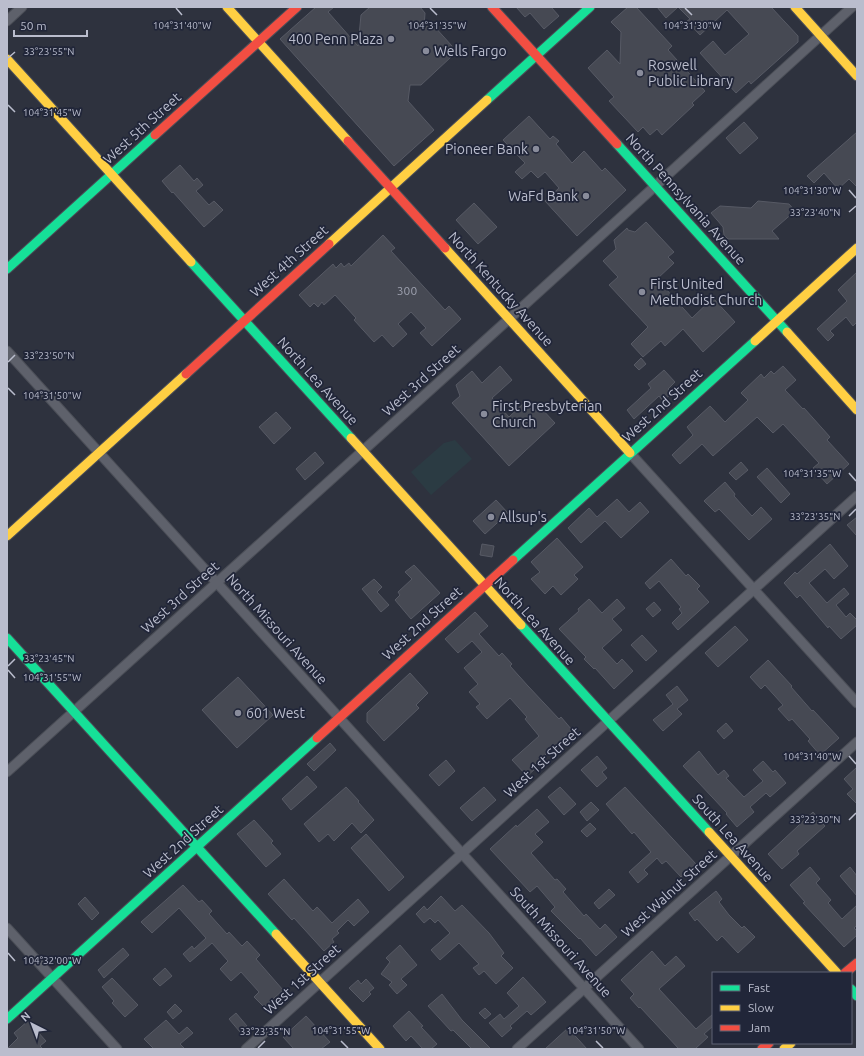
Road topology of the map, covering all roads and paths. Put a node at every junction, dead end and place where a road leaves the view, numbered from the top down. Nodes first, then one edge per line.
1 (22, 7) edge
2 (227, 7) edge
3 (296, 7) edge
4 (492, 7) edge
5 (590, 7) edge
6 (795, 7) edge
7 (852, 7) edge
8 (7, 21) edge
9 (821, 36) junction
10 (258, 42) junction
11 (537, 55) junction
12 (7, 59) edge
13 (857, 76) edge
14 (112, 174) junction
15 (656, 186) junction
16 (391, 188) junction
17 (857, 248) edge
18 (7, 269) edge
19 (509, 319) junction
20 (245, 320) junction
21 (776, 321) junction
22 (7, 351) edge
23 (857, 410) edge
24 (362, 451) junction
25 (98, 453) junction
26 (630, 453) junction
27 (857, 496) edge
28 (7, 536) edge
29 (216, 583) junction
30 (484, 586) junction
31 (754, 589) junction
32 (7, 638) edge
33 (857, 703) edge
34 (74, 712) junction
35 (339, 718) junction
36 (608, 721) junction
37 (857, 742) edge
38 (7, 772) edge
39 (197, 847) junction
40 (462, 853) junction
41 (731, 856) junction
42 (7, 928) edge
43 (857, 963) edge
44 (836, 972) edge
45 (846, 972) edge
46 (52, 978) junction
47 (320, 982) junction
48 (584, 989) junction
49 (7, 1019) edge
50 (117, 1049) edge
51 (246, 1049) edge
52 (380, 1049) edge
53 (517, 1049) edge
54 (639, 1049) edge

1 - 8 street
2 - 10 street, North Kentucky Avenue
3 - 10 street, West 5th Street
4 - 11 street, North Pennsylvania Avenue
5 - 11 street, West 4th Street
6 - 9 street
7 - 9 street, West 3rd Street
9 - 13 street
9 - 15 street, West 3rd Street
10 - 14 street, West 5th Street
10 - 16 street, North Kentucky Avenue
11 - 15 street, North Pennsylvania Avenue
11 - 16 street, West 4th Street
12 - 14 street, North Lea Avenue
14 - 18 street, West 5th Street
14 - 20 street, North Lea Avenue
15 - 19 street, West 3rd Street
15 - 21 street, North Pennsylvania Avenue
16 - 19 street, North Kentucky Avenue
16 - 20 street, West 4th Street
17 - 21 street, West 2nd Street
19 - 24 street, West 3rd Street
19 - 26 street, North Kentucky Avenue
20 - 24 street, North Lea Avenue
20 - 25 street, West 4th Street
21 - 23 street, North Pennsylvania Avenue
21 - 26 street, West 2nd Street
22 - 25 street, North Missouri Avenue
24 - 29 street, West 3rd Street
24 - 30 street, North Lea Avenue
25 - 28 street, West 4th Street
25 - 29 street, North Missouri Avenue
26 - 30 street, West 2nd Street
26 - 31 street, North Kentucky Avenue
27 - 31 street, West 1st Street
29 - 34 street, West 3rd Street
29 - 35 street, North Missouri Avenue
30 - 35 street, West 2nd Street
30 - 36 street, North Lea Avenue
31 - 33 street, North Kentucky Avenue
31 - 36 street, West 1st Street
32 - 34 street
34 - 38 street, West 3rd Street
34 - 39 street
35 - 39 street, West 2nd Street
35 - 40 street, North Missouri Avenue
36 - 40 street, West 1st Street
36 - 41 street, South Lea Avenue
37 - 41 street, West Walnut Street
39 - 46 street, West 2nd Street
39 - 47 street
40 - 47 street, West 1st Street
40 - 48 street, South Missouri Avenue
41 - 44 street, South Lea Avenue
41 - 48 street, West Walnut Street
42 - 46 street
43 - 45 street
46 - 49 street, West 2nd Street
46 - 50 street
47 - 51 street, West 1st Street
47 - 52 street
48 - 53 street, West Walnut Street
48 - 54 street, South Missouri Avenue

